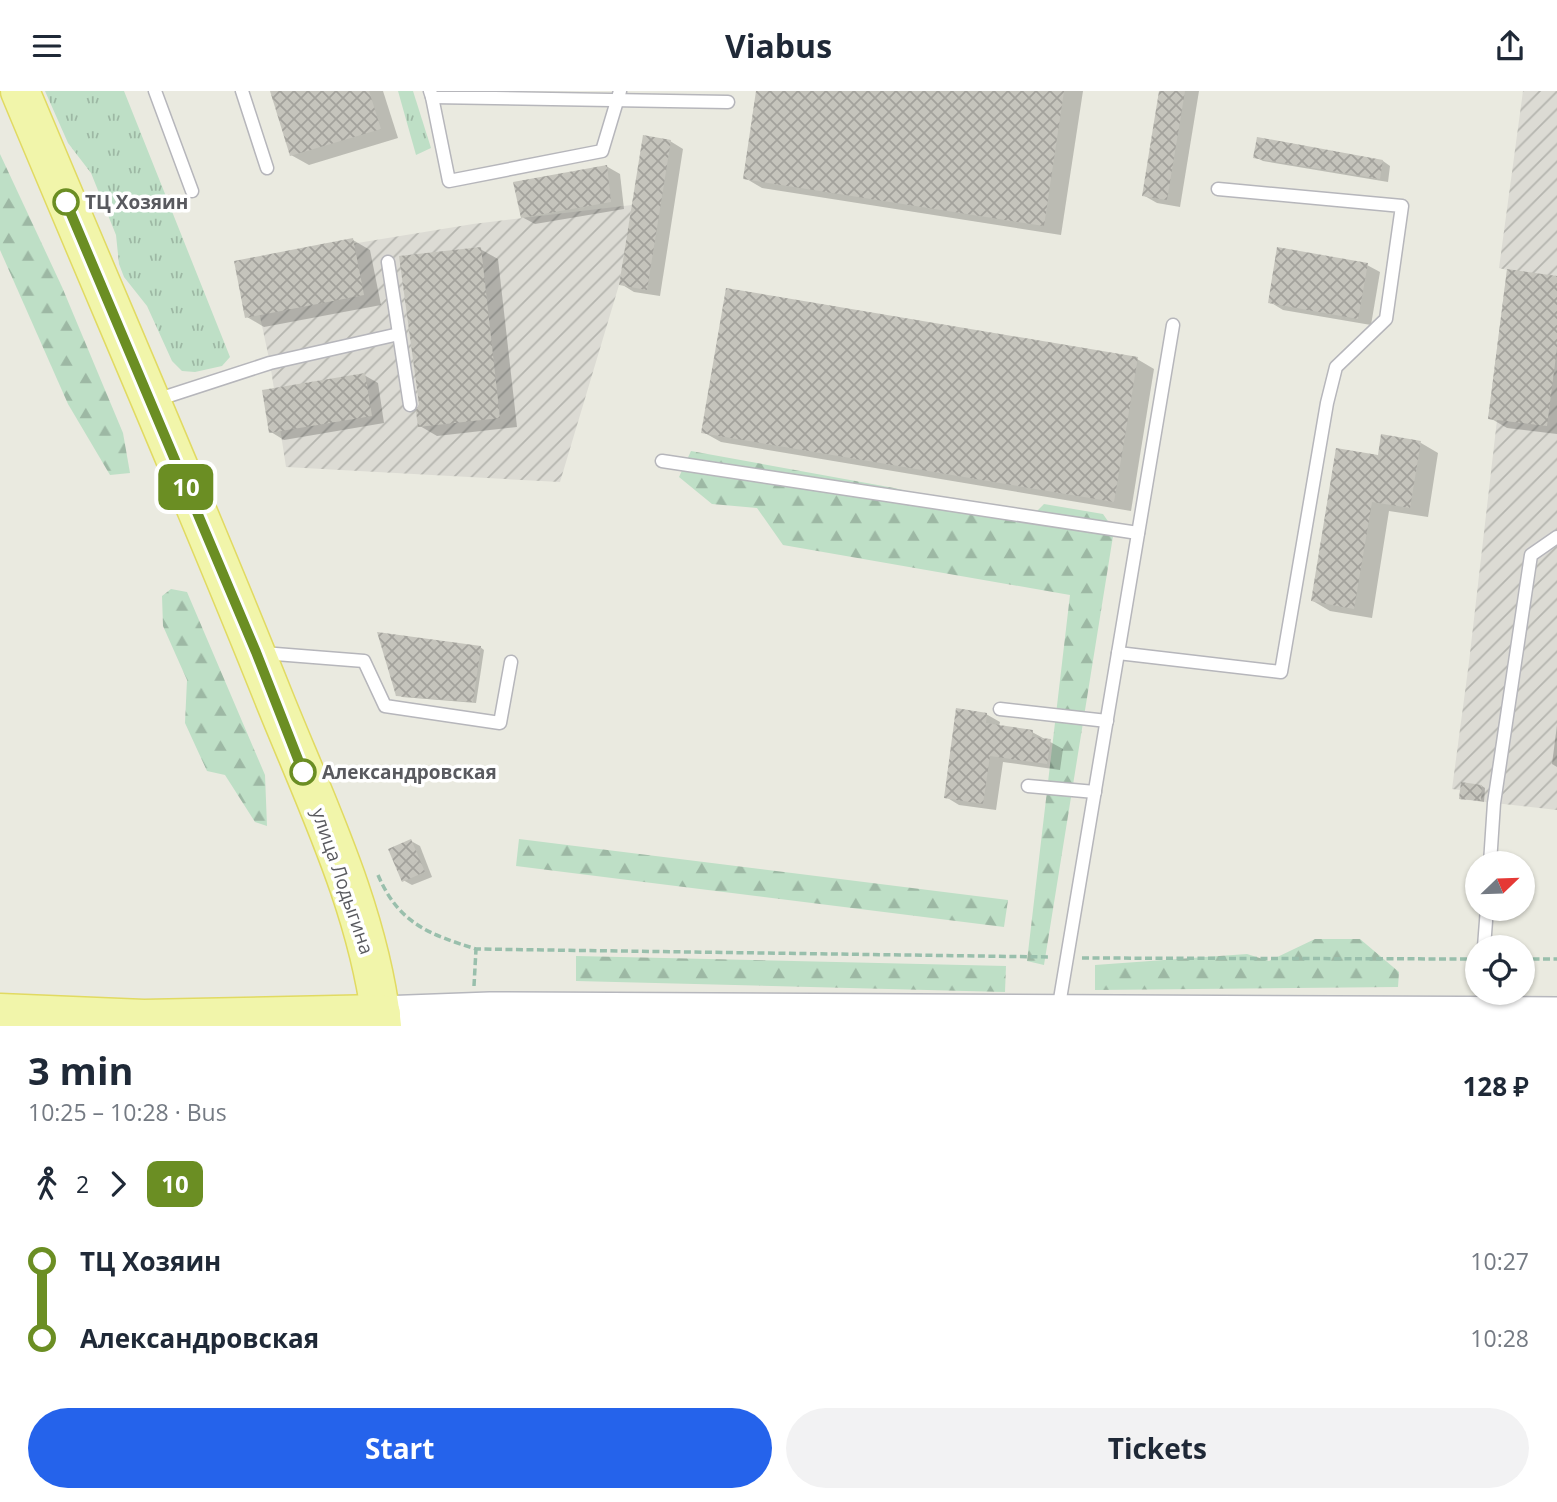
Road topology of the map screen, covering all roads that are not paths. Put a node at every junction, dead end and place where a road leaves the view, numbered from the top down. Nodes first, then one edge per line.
1 (20, 91) edge
2 (155, 91) edge
3 (242, 91) edge
4 (431, 94) edge
5 (619, 95) edge
6 (728, 103) dead end
7 (267, 168) dead end
8 (1218, 189) dead end
9 (192, 191) dead end
10 (388, 262) dead end
11 (1173, 325) dead end
12 (399, 334) junction
13 (150, 402) junction
14 (410, 405) dead end
15 (662, 461) dead end
16 (1138, 533) junction
17 (1557, 537) edge
18 (256, 652) junction
19 (1118, 653) junction
20 (511, 662) dead end
21 (1000, 709) dead end
22 (1107, 721) junction
23 (1028, 786) dead end
24 (1095, 792) junction
25 (1491, 851) edge
26 (1557, 1015) edge
27 (10, 1018) edge
28 (1041, 1018) edge
29 (845, 1019) edge
30 (381, 1020) edge
31 (1233, 1020) edge
32 (1406, 1021) edge

1 - 13 main road, улица Лодыгина
2 - 9 lane
3 - 7 lane
4 - 5 lane
4 - 5 lane
5 - 6 lane
8 - 19 lane
10 - 12 lane
11 - 16 lane
12 - 13 lane
12 - 14 lane
13 - 18 main road, улица Лодыгина
15 - 16 lane
16 - 19 lane
17 - 25 lane
18 - 20 lane
18 - 30 main road, улица Лодыгина
19 - 22 lane
21 - 22 lane
22 - 24 lane
23 - 24 lane
24 - 28 lane
26 - 32 main road
27 - 30 main road
28 - 29 main road
28 - 31 main road
29 - 30 main road
31 - 32 main road

